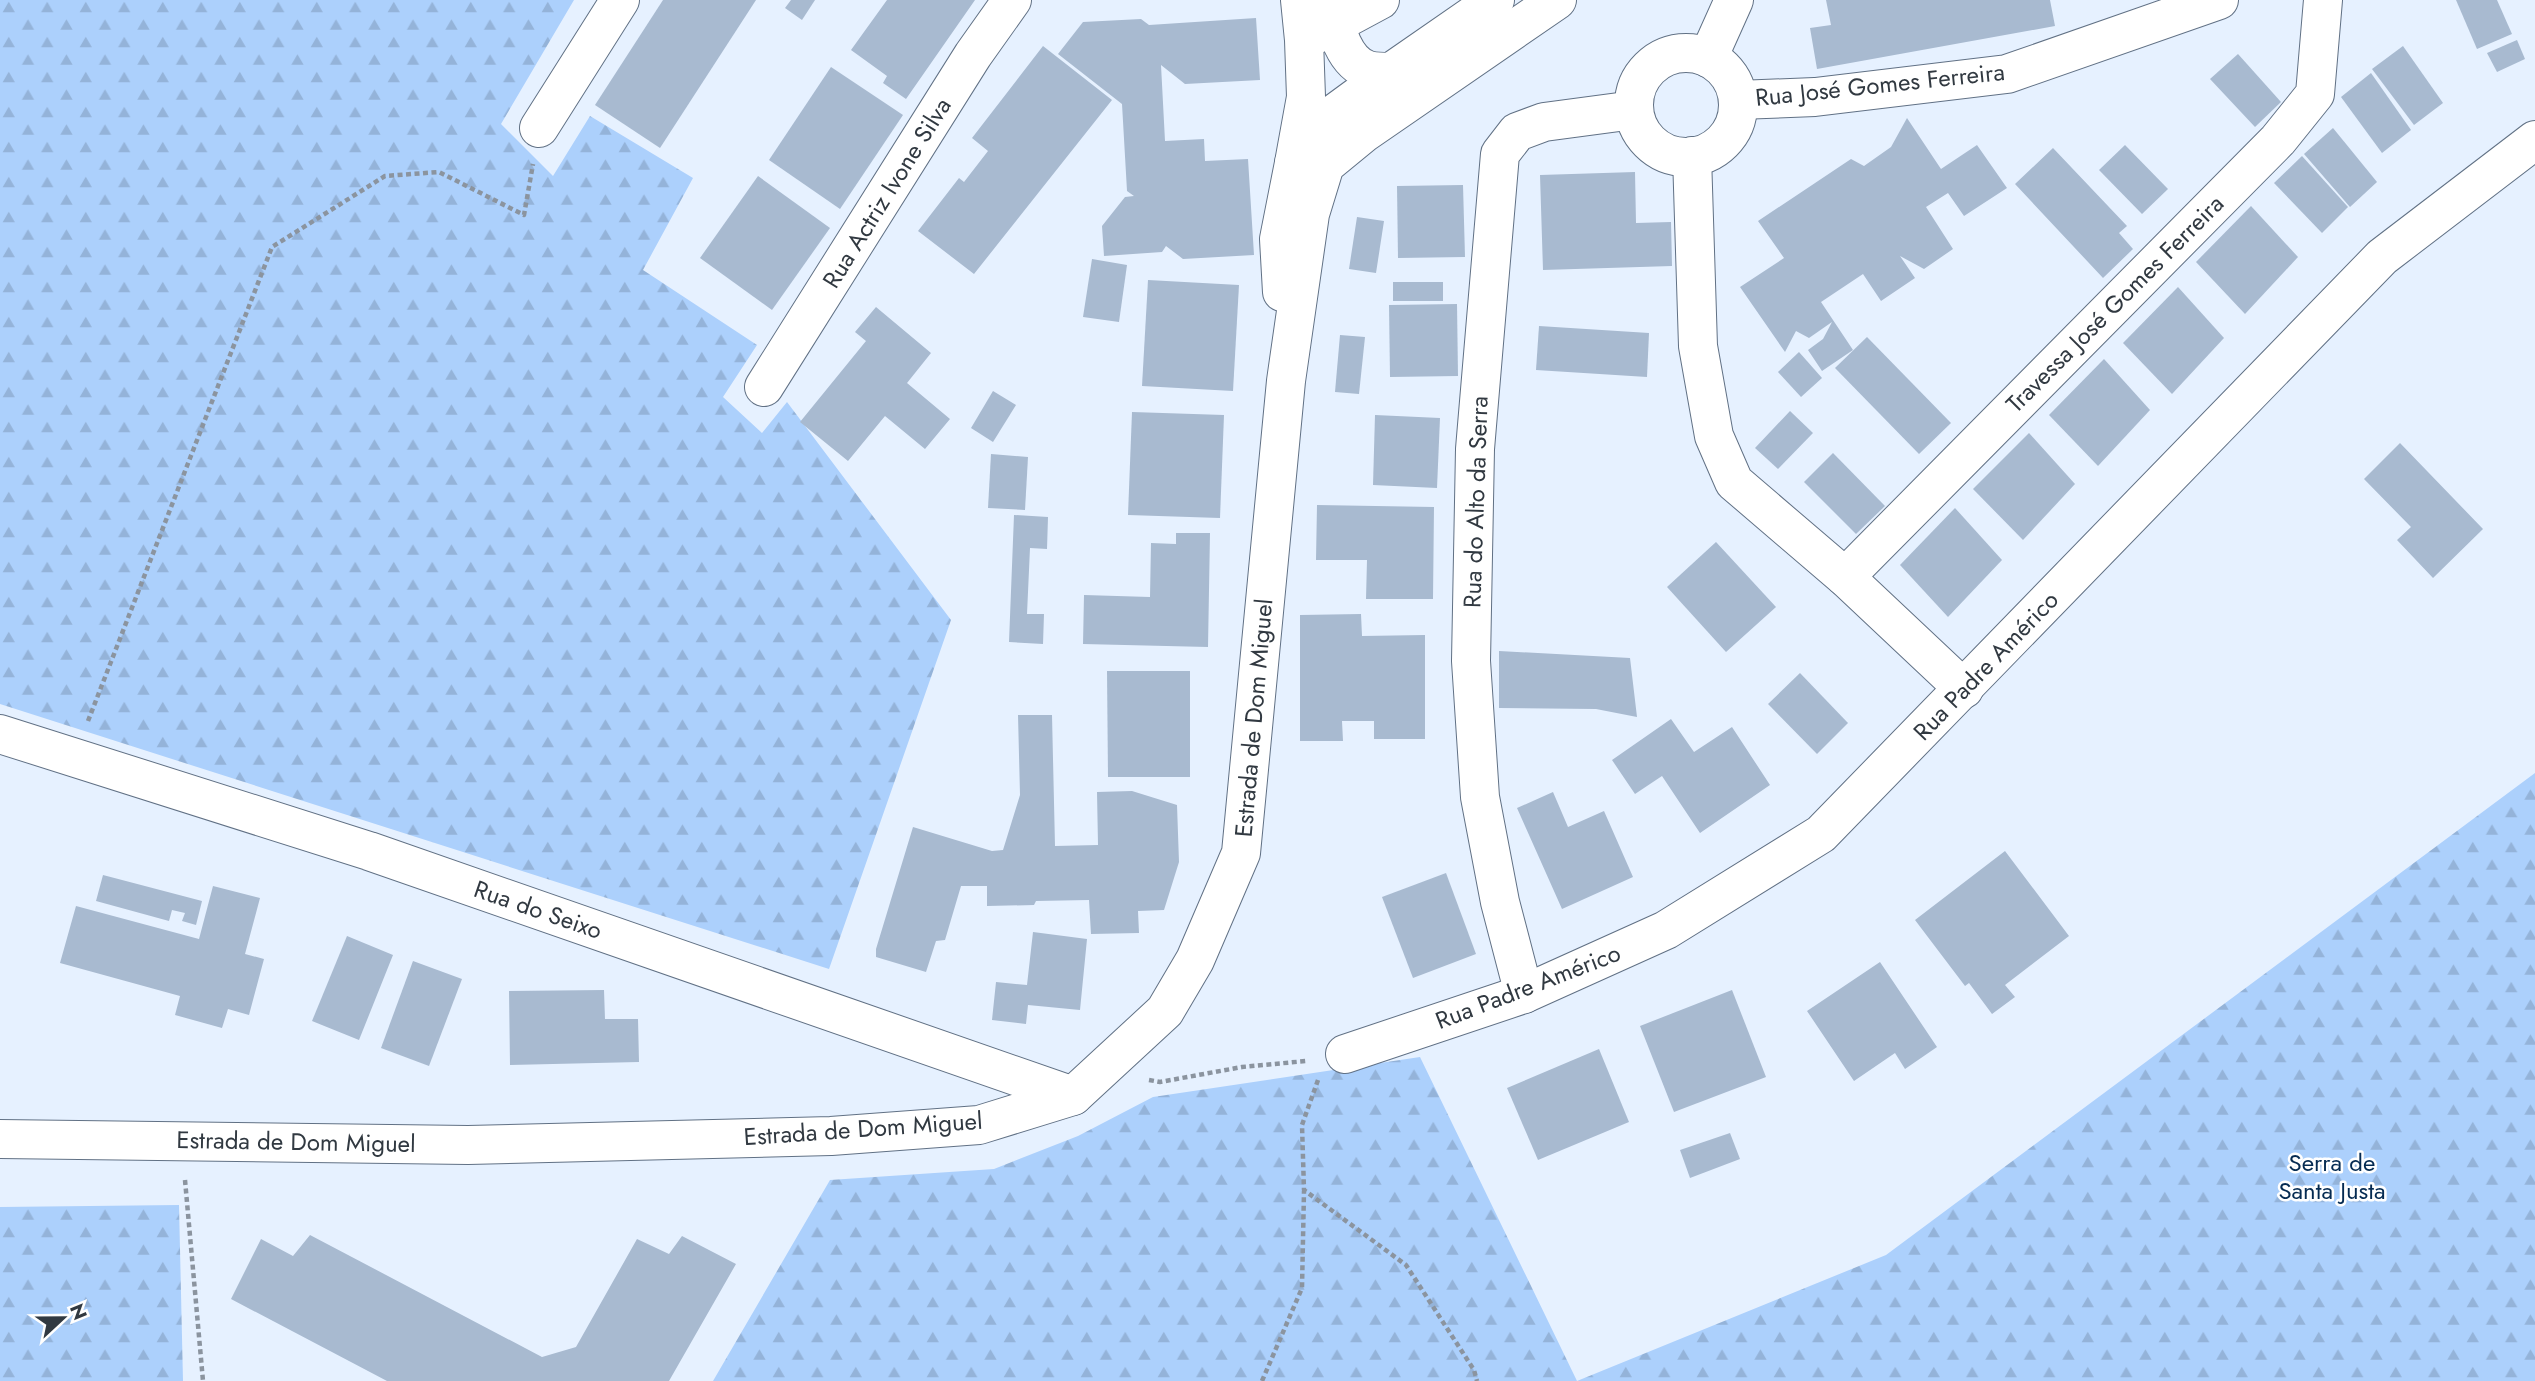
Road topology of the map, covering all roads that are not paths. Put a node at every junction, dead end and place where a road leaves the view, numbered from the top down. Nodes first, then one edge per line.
1 (620, 0) edge
2 (1012, 0) edge
3 (1300, 0) edge
4 (1380, 0) edge
5 (1495, 0) edge
6 (1558, 0) edge
7 (1734, 0) edge
8 (2219, 0) edge
9 (2323, 0) edge
10 (1323, 22) edge
11 (1708, 58) junction
12 (1391, 72) junction
13 (1738, 100) junction
14 (1634, 110) junction
15 (539, 128) road end
16 (2535, 140) edge
17 (1692, 156) junction
18 (1294, 163) junction
19 (1286, 381) junction
20 (764, 387) dead end
21 (1844, 577) junction
22 (1964, 689) junction
23 (0, 734) edge
24 (1524, 993) junction
25 (1345, 1054) road end
26 (1073, 1096) junction
27 (0, 1139) edge

1 - 15 street
2 - 20 street, Rua Actriz Ivone Silva
3 - 10 street, Estrada de Dom Miguel
4 - 10 street
5 - 12 street, Estrada de Dom Miguel
6 - 19 street, Estrada de Dom Miguel
7 - 11 street
8 - 13 street, Rua José Gomes Ferreira
9 - 21 street, Travessa José Gomes Ferreira
10 - 12 street, Estrada de Dom Miguel
10 - 18 street, Estrada de Dom Miguel
11 - 13 street
11 - 14 street
12 - 18 street, Estrada de Dom Miguel
13 - 17 street
14 - 17 street
14 - 24 street, Rua do Alto da Serra
16 - 22 street, Rua Padre Américo
17 - 21 street
18 - 19 street, Estrada de Dom Miguel
19 - 26 street, Estrada de Dom Miguel
21 - 22 street
22 - 24 street, Rua Padre Américo
23 - 26 street, Rua do Seixo
24 - 25 street, Rua Padre Américo
26 - 27 street, Estrada de Dom Miguel

